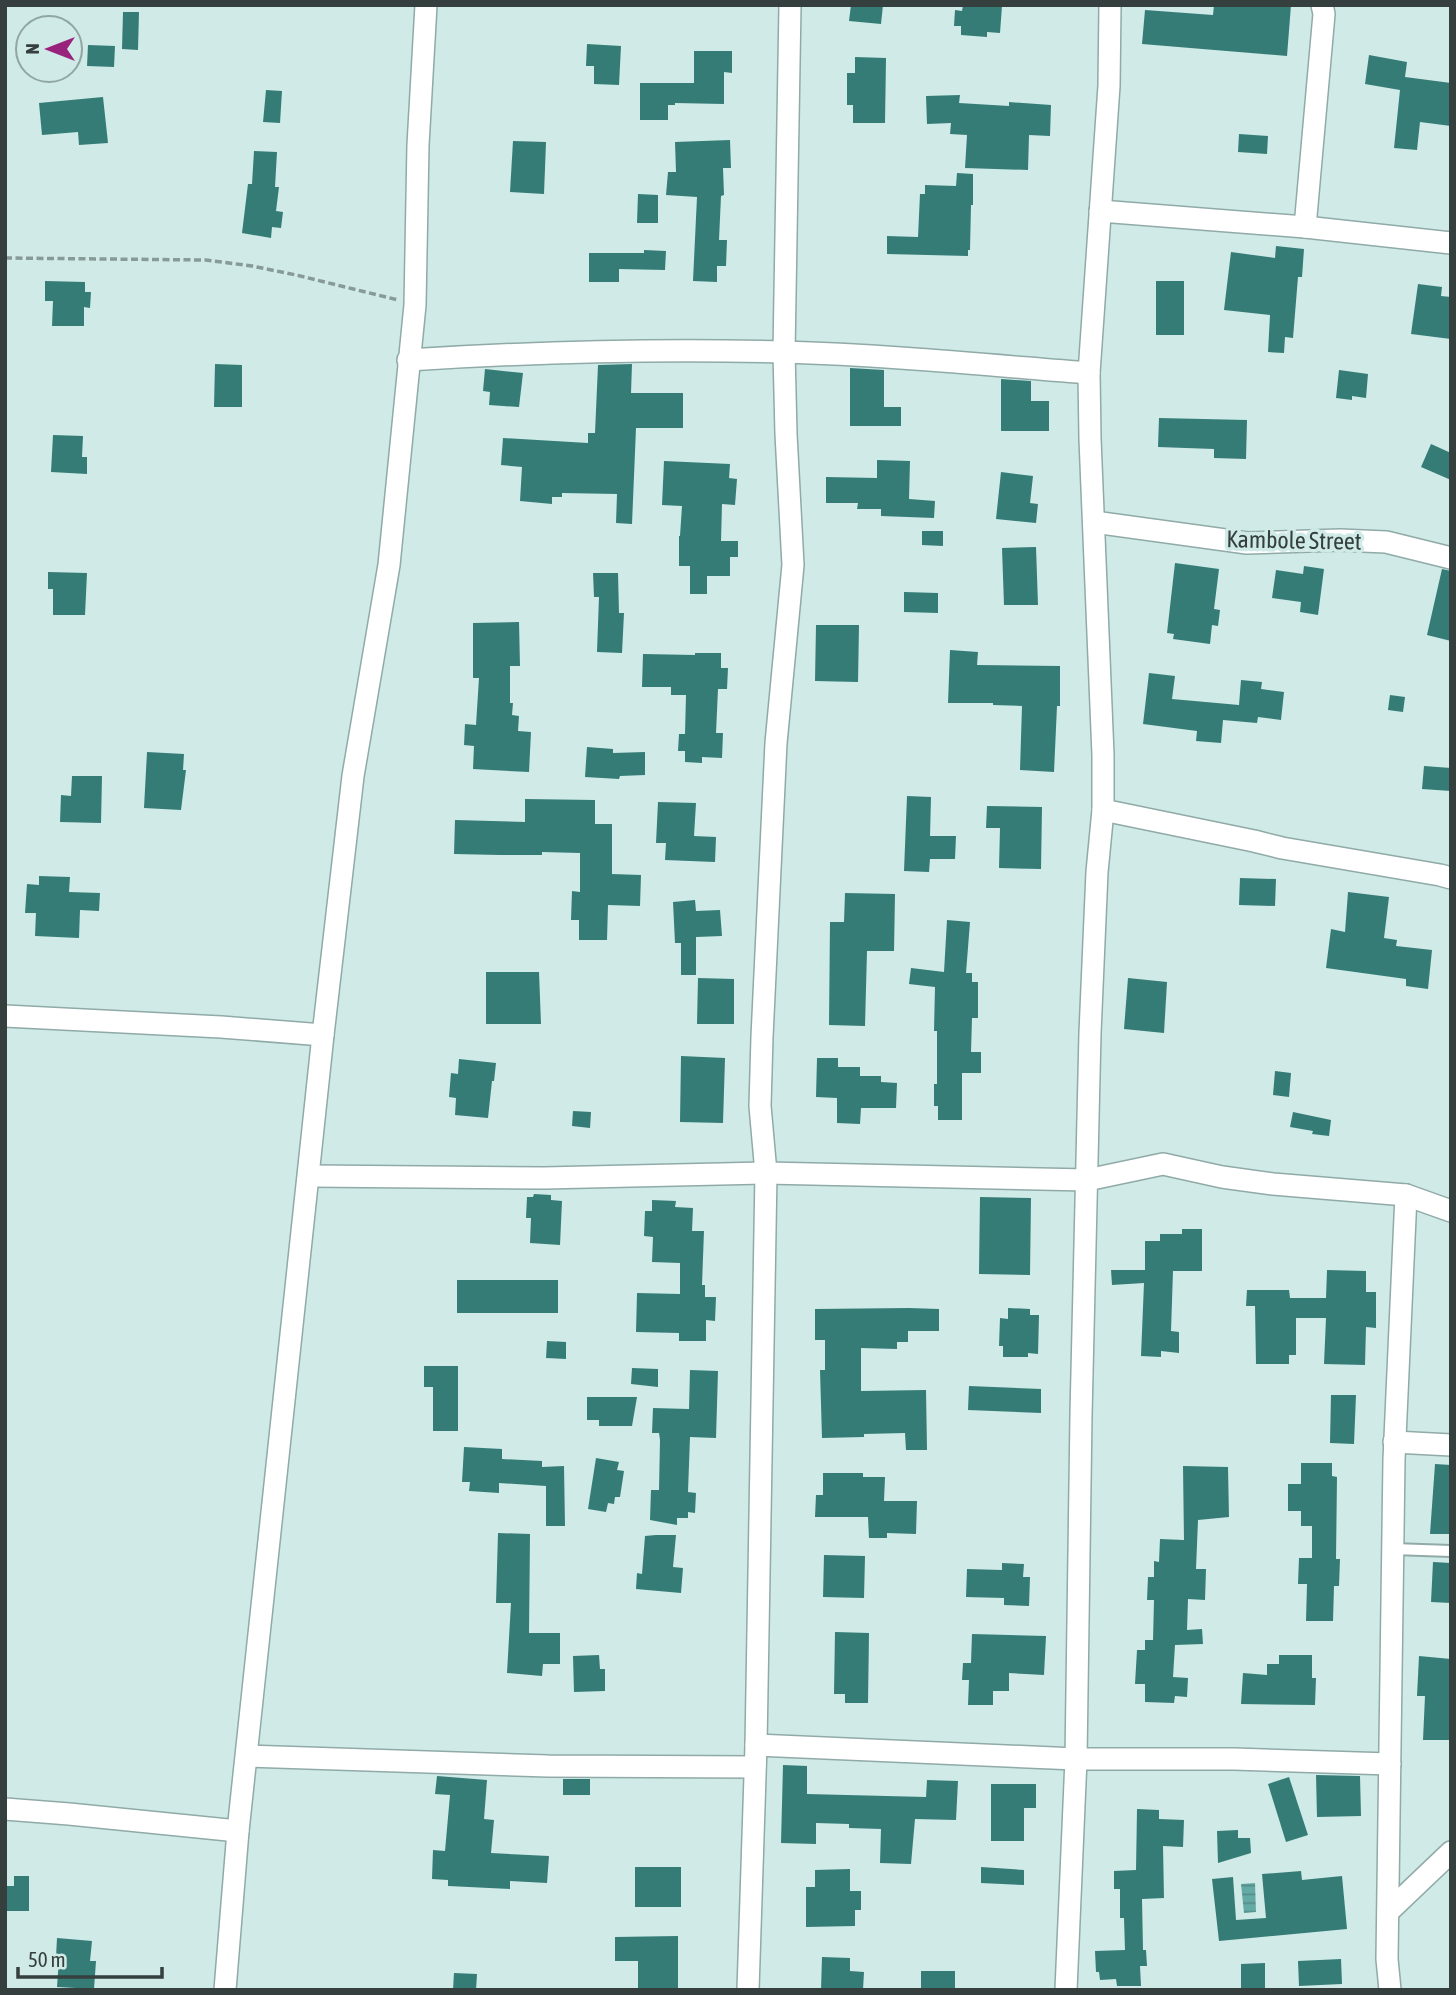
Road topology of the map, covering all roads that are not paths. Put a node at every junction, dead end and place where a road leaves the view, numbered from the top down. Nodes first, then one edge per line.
1 (426, 5) edge
2 (790, 5) edge
3 (1110, 5) edge
4 (1322, 5) edge
5 (1100, 211) junction
6 (1305, 227) junction
7 (1451, 243) edge
8 (784, 352) junction
9 (408, 360) junction
10 (1089, 373) junction
11 (1094, 522) junction
12 (1451, 558) edge
13 (1103, 810) junction
14 (1451, 878) edge
15 (5, 1016) edge
16 (323, 1035) junction
17 (765, 1173) junction
18 (309, 1176) junction
19 (1087, 1180) junction
20 (1406, 1195) junction
21 (1451, 1212) edge
22 (1394, 1442) junction
23 (1451, 1446) edge
24 (1393, 1549) junction
25 (1451, 1550) edge
26 (756, 1745) junction
27 (247, 1756) junction
28 (1076, 1759) junction
29 (1390, 1764) junction
30 (755, 1767) junction
31 (5, 1809) edge
32 (238, 1832) junction
33 (1451, 1852) edge
34 (1388, 1912) junction
35 (225, 1990) edge
36 (748, 1990) edge
37 (1066, 1990) edge
38 (1390, 1990) edge

1 - 9 street
2 - 8 street
3 - 5 street
4 - 6 street
5 - 6 street
5 - 10 street
6 - 7 street
8 - 9 street
8 - 10 street
8 - 17 street
9 - 16 street
10 - 11 street
11 - 12 street, Kambole Street
11 - 13 street
13 - 14 street
13 - 19 street
15 - 16 street
16 - 18 street
17 - 18 street
17 - 19 street
17 - 26 street
18 - 27 street
19 - 20 street
19 - 28 street
20 - 21 street
20 - 22 street
22 - 23 street
22 - 24 street
24 - 25 lane
24 - 29 street
26 - 28 street
26 - 30 street
27 - 30 street
27 - 32 street
28 - 29 street
28 - 37 street
29 - 34 street
30 - 36 street
31 - 32 street
32 - 35 street
33 - 34 street
34 - 38 street

